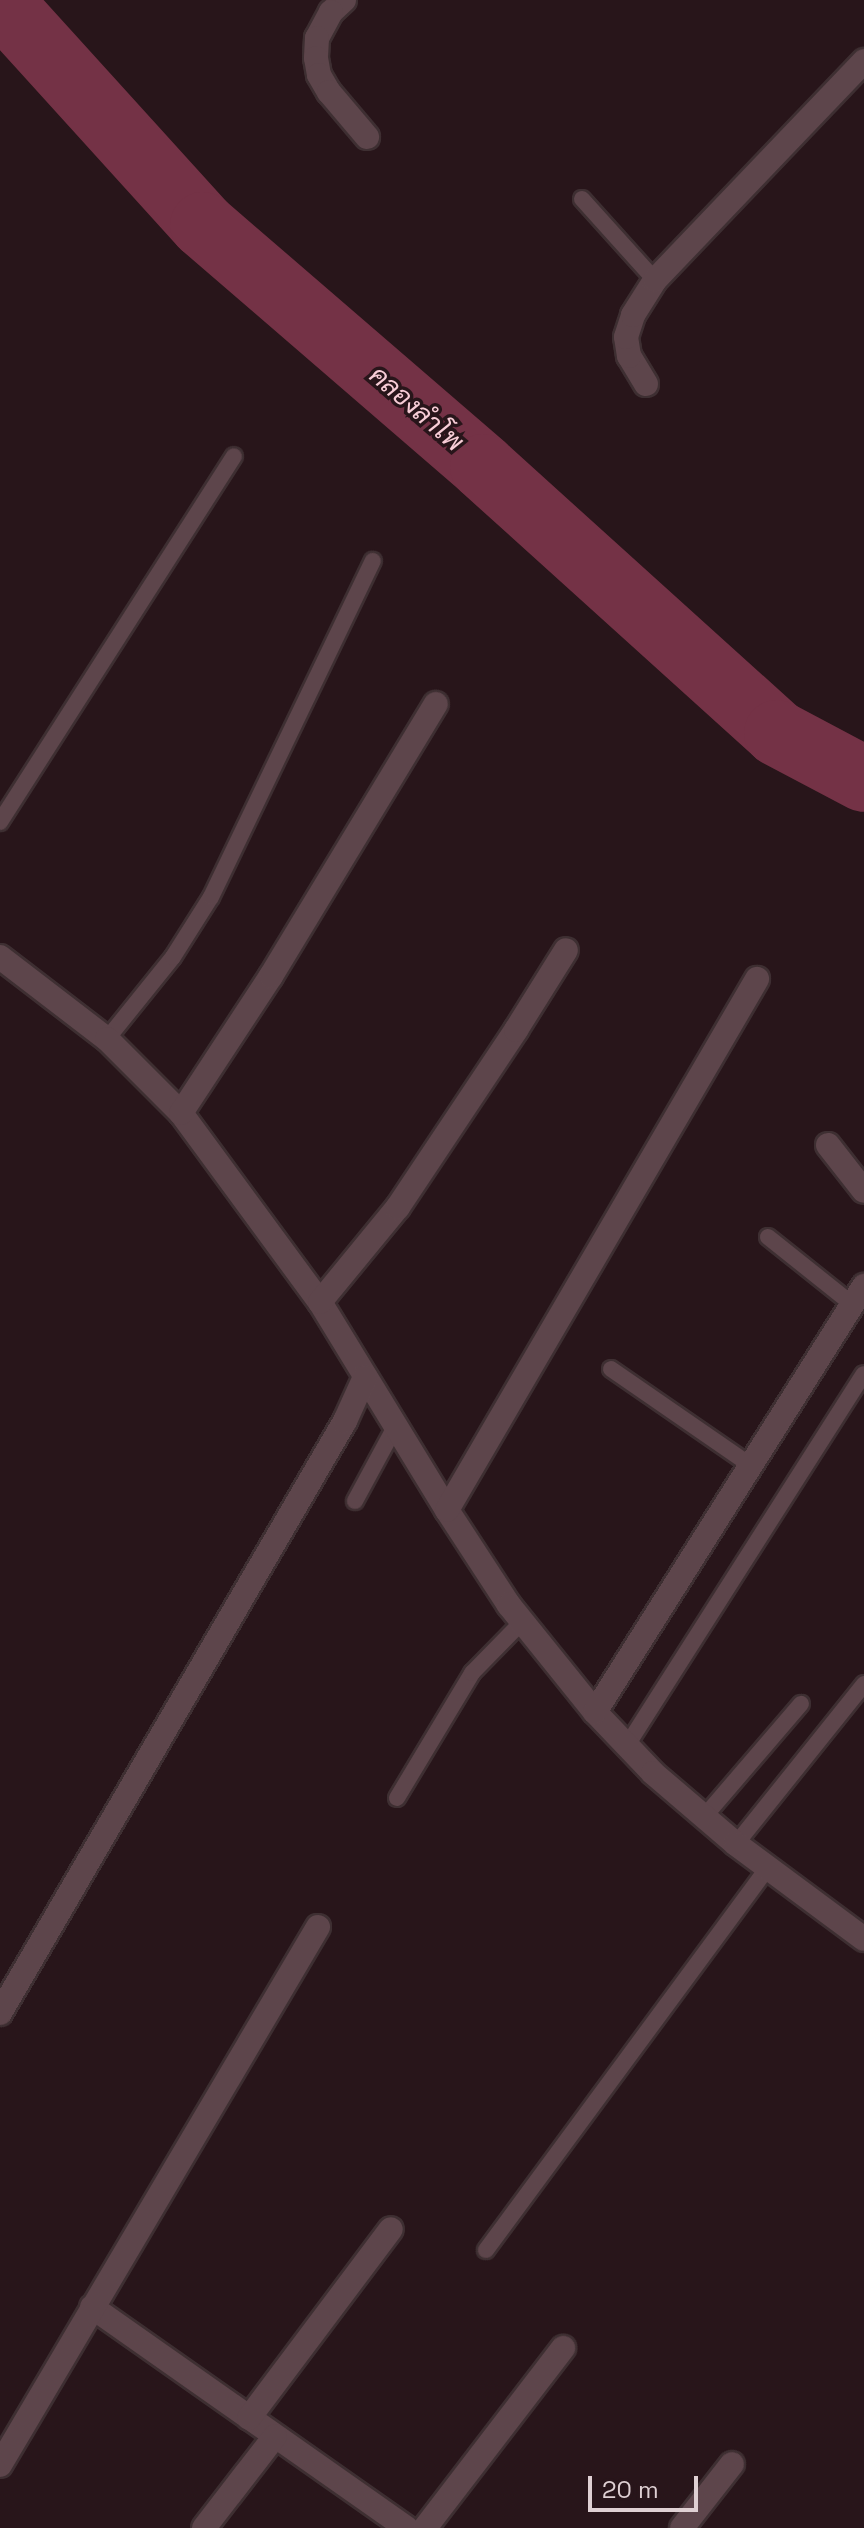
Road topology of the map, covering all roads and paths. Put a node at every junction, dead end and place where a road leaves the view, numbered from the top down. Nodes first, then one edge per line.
1 (344, 0) edge
2 (864, 61) edge
3 (367, 137) dead end
4 (582, 199) dead end
5 (655, 280) junction
6 (646, 384) dead end
7 (234, 456) dead end
8 (373, 561) dead end
9 (436, 704) dead end
10 (0, 822) edge
11 (566, 950) dead end
12 (0, 957) edge
13 (757, 979) dead end
14 (107, 1039) junction
15 (181, 1113) junction
16 (828, 1145) dead end
17 (864, 1191) edge
18 (768, 1237) dead end
19 (858, 1295) edge
20 (320, 1302) junction
21 (611, 1369) dead end
22 (864, 1374) edge
23 (365, 1377) junction
24 (395, 1427) junction
25 (750, 1465) junction
26 (355, 1501) dead end
27 (447, 1510) junction
28 (522, 1622) junction
29 (864, 1684) edge
30 (801, 1704) dead end
31 (595, 1712) junction
32 (626, 1747) junction
33 (397, 1798) dead end
34 (704, 1817) junction
35 (736, 1844) junction
36 (767, 1869) junction
37 (318, 1927) dead end
38 (861, 1932) edge
39 (0, 2013) edge
40 (391, 2229) dead end
41 (486, 2250) dead end
42 (92, 2307) junction
43 (563, 2348) dead end
44 (249, 2418) junction
45 (275, 2436) junction
46 (732, 2464) dead end
47 (0, 2465) edge
48 (204, 2528) edge
49 (406, 2528) edge
50 (425, 2528) edge
51 (682, 2528) edge

1 - 3 street
2 - 5 street
4 - 5 lane
5 - 6 street
7 - 10 lane
8 - 14 lane
9 - 15 street
11 - 20 street
12 - 14 street
13 - 27 street
14 - 15 street
15 - 20 street
16 - 17 street
18 - 19 lane
19 - 25 street
20 - 23 street
21 - 25 lane
22 - 32 lane
23 - 24 street
23 - 39 street
24 - 26 lane
24 - 27 street
25 - 31 street
27 - 28 street
28 - 31 street
28 - 33 lane
29 - 35 lane
30 - 34 lane
31 - 32 street
32 - 34 street
34 - 35 street
35 - 36 street
36 - 38 street
36 - 41 lane
37 - 42 street
40 - 44 street
42 - 44 street
42 - 47 street
43 - 50 street
44 - 45 street
45 - 48 street
45 - 49 street
46 - 51 street

